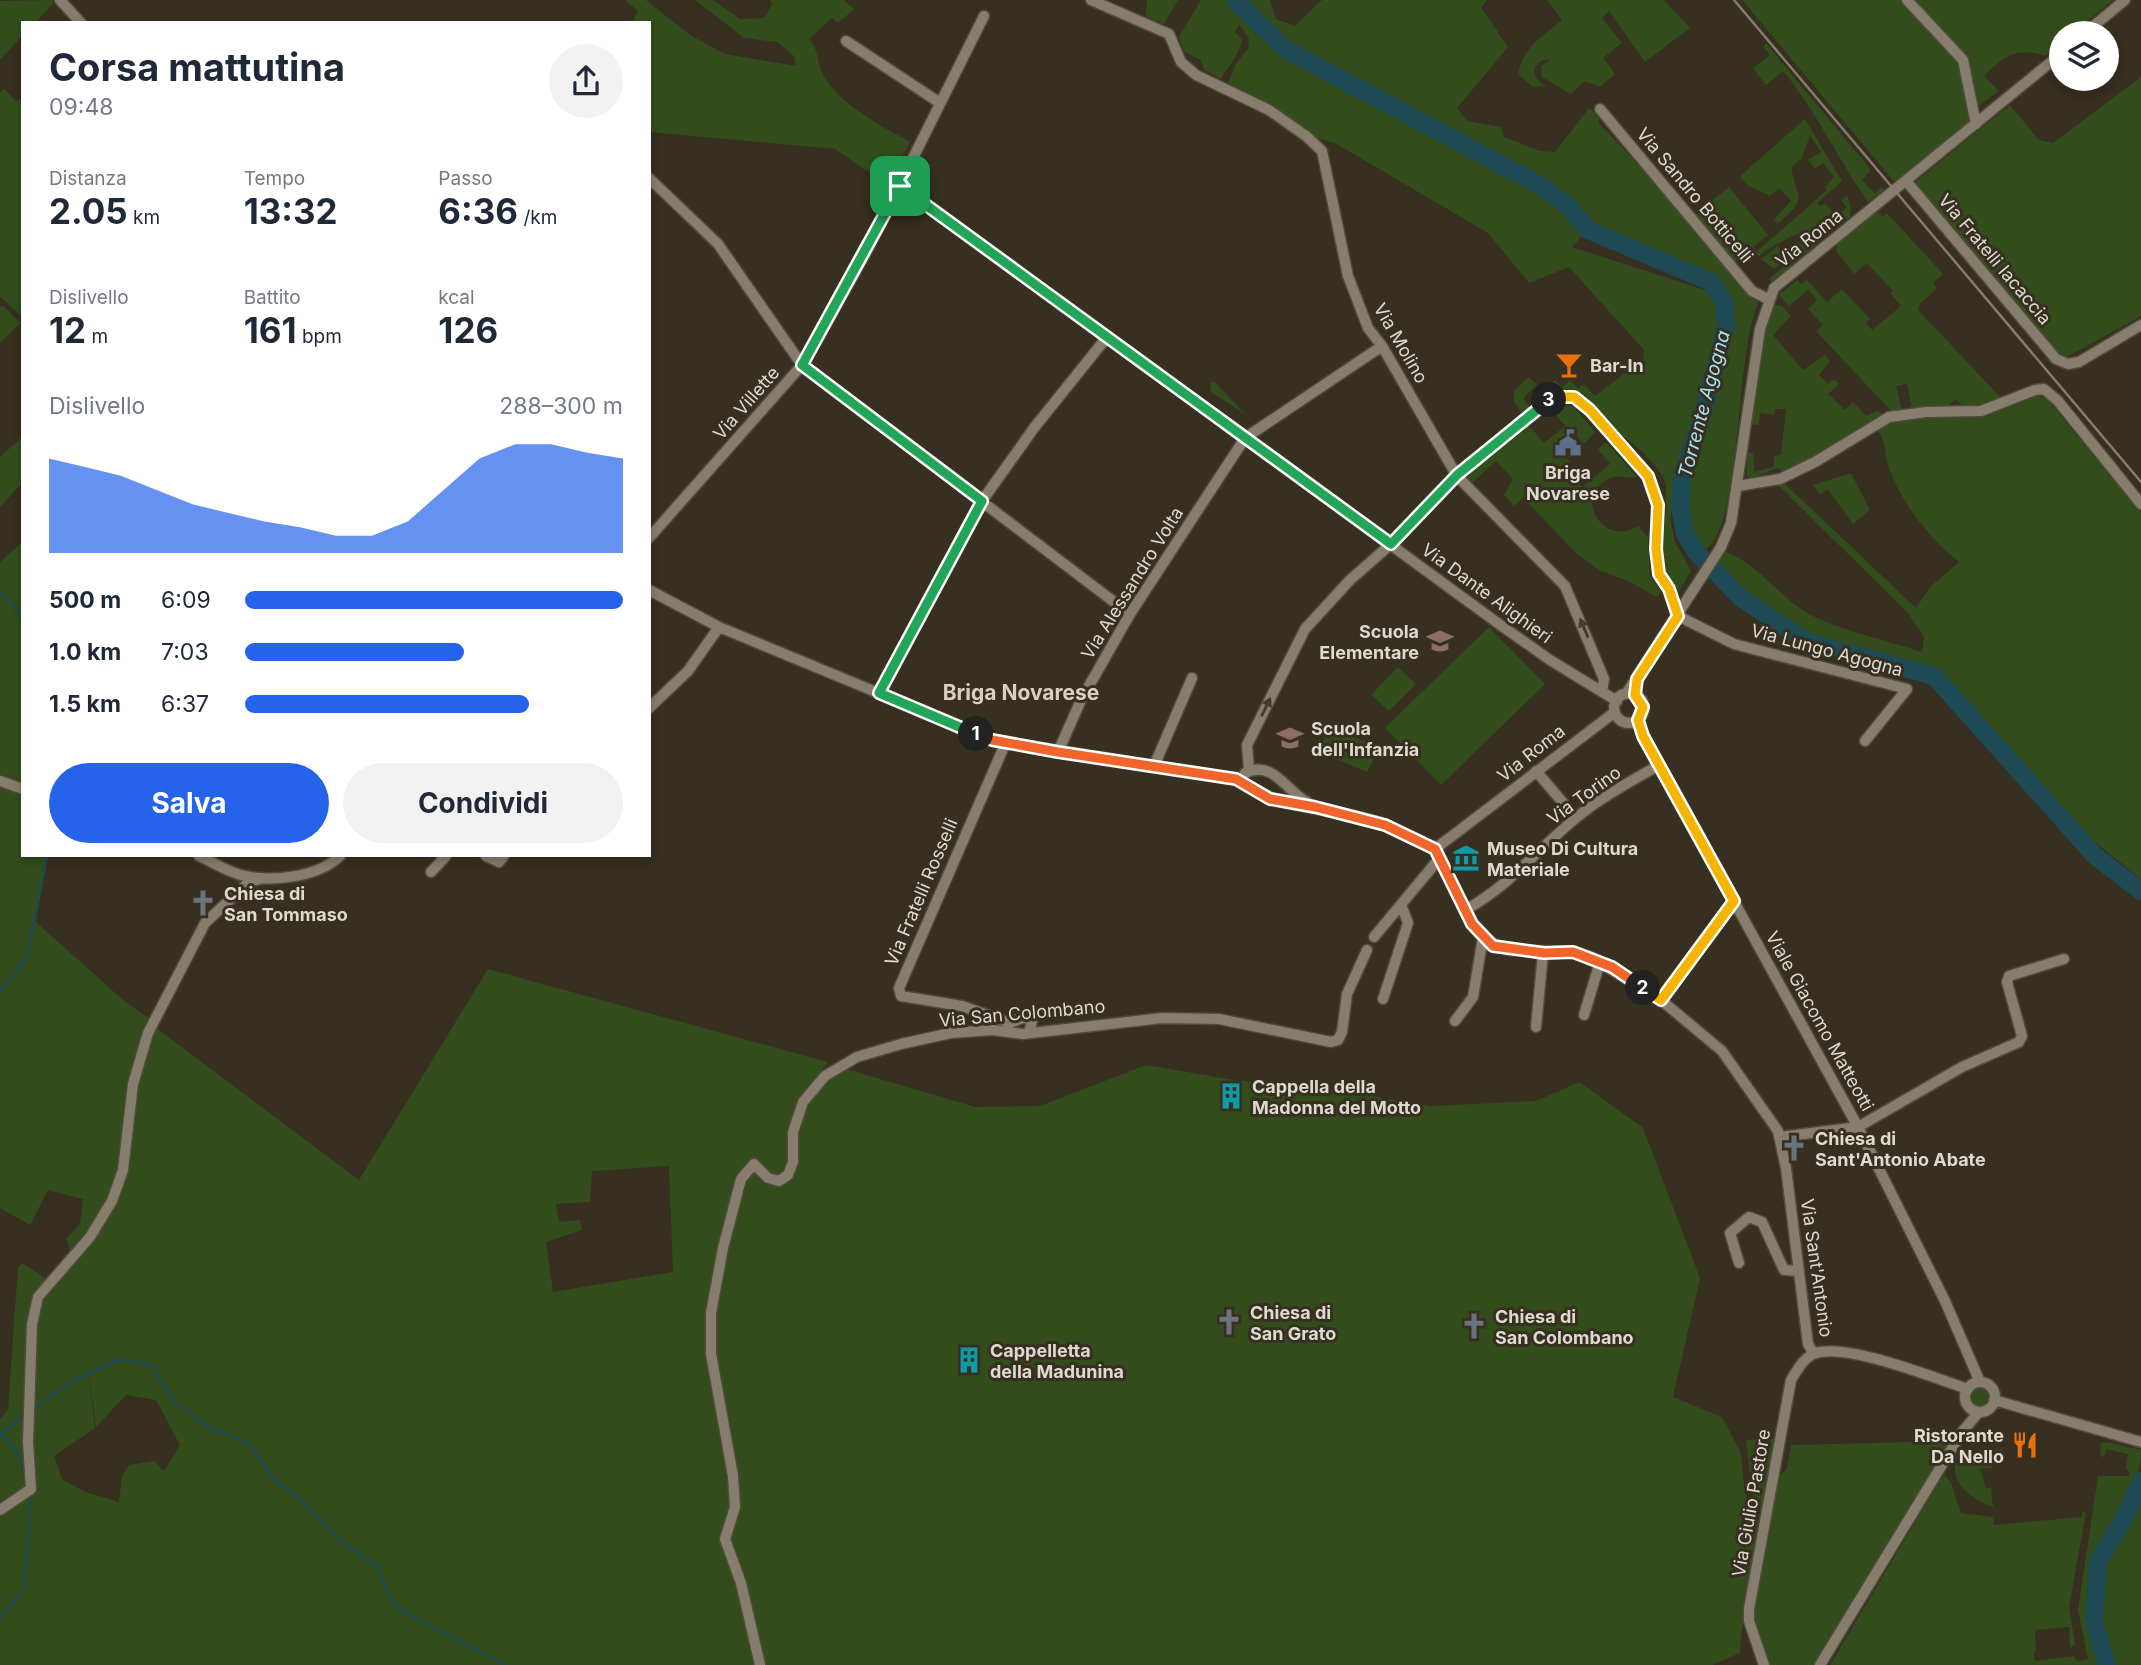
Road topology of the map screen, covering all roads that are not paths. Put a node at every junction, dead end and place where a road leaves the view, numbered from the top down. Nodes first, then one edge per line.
1 (60, 0) edge
2 (1091, 0) edge
3 (1907, 0) edge
4 (2125, 0) edge
5 (984, 16) dead end
6 (79, 21) edge
7 (2100, 21) edge
8 (846, 41) dead end
9 (2049, 64) edge
10 (940, 103) junction
11 (1600, 108) dead end
12 (1976, 124) junction
13 (651, 180) edge
14 (1907, 182) junction
15 (900, 186) junction
16 (1768, 299) junction
17 (2141, 325) edge
18 (1107, 337) junction
19 (1382, 346) junction
20 (802, 365) junction
21 (1245, 438) junction
22 (1457, 475) junction
23 (1738, 486) junction
24 (982, 501) junction
25 (2141, 504) edge
26 (651, 536) edge
27 (1391, 544) junction
28 (651, 591) edge
29 (1130, 614) junction
30 (1678, 616) junction
31 (719, 627) junction
32 (1192, 678) dead end
33 (1602, 692) junction
34 (879, 693) junction
35 (1623, 700) junction
36 (651, 706) edge
37 (1633, 722) junction
38 (1865, 741) dead end
39 (1006, 742) junction
40 (1058, 752) junction
41 (1659, 765) junction
42 (1154, 766) junction
43 (1248, 770) junction
44 (1536, 771) junction
45 (1236, 779) junction
46 (0, 780) edge
47 (21, 788) edge
48 (1315, 807) junction
49 (1576, 818) junction
50 (1437, 854) junction
51 (201, 857) edge
52 (339, 857) edge
53 (445, 857) edge
54 (488, 857) edge
55 (503, 857) edge
56 (432, 872) dead end
57 (263, 878) junction
58 (1734, 901) junction
59 (1402, 907) junction
60 (1467, 909) junction
61 (1374, 937) dead end
62 (1483, 937) junction
63 (1367, 950) dead end
64 (1544, 953) junction
65 (2064, 959) dead end
66 (1600, 962) junction
67 (1383, 999) dead end
68 (1661, 1000) junction
69 (1584, 1015) dead end
70 (1455, 1021) dead end
71 (1536, 1027) dead end
72 (1029, 1033) junction
73 (1858, 1127) junction
74 (1780, 1137) junction
75 (1739, 1262) dead end
76 (1798, 1271) junction
77 (1814, 1354) junction
78 (1973, 1385) junction
79 (1983, 1407) junction
80 (2141, 1442) edge
81 (0, 1510) edge
82 (760, 1665) edge
83 (1763, 1665) edge
84 (1820, 1665) edge

1 - 6 street
2 - 19 street, Via Molino
3 - 12 street
4 - 7 street
5 - 10 street, Via Villette
8 - 10 street
9 - 12 street, Via Roma
10 - 15 street, Via Villette
11 - 16 street, Via Sandro Botticelli
12 - 14 street, Via Roma
13 - 20 street
14 - 16 street, Via Roma
14 - 17 street, Via Fratelli Iacaccia
15 - 18 street, Via Dante Alighieri
15 - 20 street, Via Villette
16 - 23 street, Via Roma
18 - 21 street, Via Dante Alighieri
18 - 24 street
19 - 21 street
19 - 22 street, Via Molino
20 - 24 street
20 - 26 street, Via Villette
21 - 27 street, Via Dante Alighieri
21 - 29 street, Via Alessandro Volta
22 - 27 street
22 - 30 street
33 -> 22 street, Via Molino
23 - 25 street
23 - 30 street, Via Roma
24 - 29 street
24 - 34 street
27 - 33 street, Via Dante Alighieri
43 -> 27 street
28 - 31 street
29 - 40 street, Via Alessandro Volta
30 - 35 street, Via Roma
30 - 38 street, Via Lungo Agogna
31 - 34 street
31 - 36 street
32 - 42 street
33 - 35 street, Via Dante Alighieri
34 - 39 street
35 - 37 street, Via Dante Alighieri
35 - 37 street
35 - 44 street, Via Roma
37 - 41 street, Viale Giacomo Matteotti
39 - 40 street
39 - 72 street, Via Fratelli Rosselli
40 - 42 street
41 - 49 street, Via Torino
41 - 58 street, Viale Giacomo Matteotti
42 - 45 street
43 - 45 street
43 - 48 street
44 - 49 street
44 - 50 street, Via Roma
45 - 48 street
46 - 47 street
48 - 50 street
49 - 60 street, Via Torino
50 - 59 street
50 - 60 street
51 - 57 street
52 - 57 street
53 - 56 street
54 - 55 street
57 - 81 street
58 - 68 street
58 - 73 street, Viale Giacomo Matteotti
59 - 61 street
59 - 67 street
60 - 62 street
62 - 64 street, Via Sant'Antonio
62 - 70 street
63 - 72 street, Via San Colombano
64 - 66 street, Via Sant'Antonio
64 - 71 street
65 - 73 street
66 - 68 street, Via Sant'Antonio
66 - 69 street
68 - 74 street, Via Sant'Antonio
72 - 82 street, Via San Colombano
73 - 74 street
73 - 78 street, Viale Giacomo Matteotti
74 - 76 street, Via Sant'Antonio
75 - 76 street
76 - 77 street, Via Sant'Antonio
77 - 78 street
77 - 83 street, Via Giulio Pastore
78 - 79 street
78 - 79 street, Viale Giacomo Matteotti
79 - 80 street
79 - 84 street

